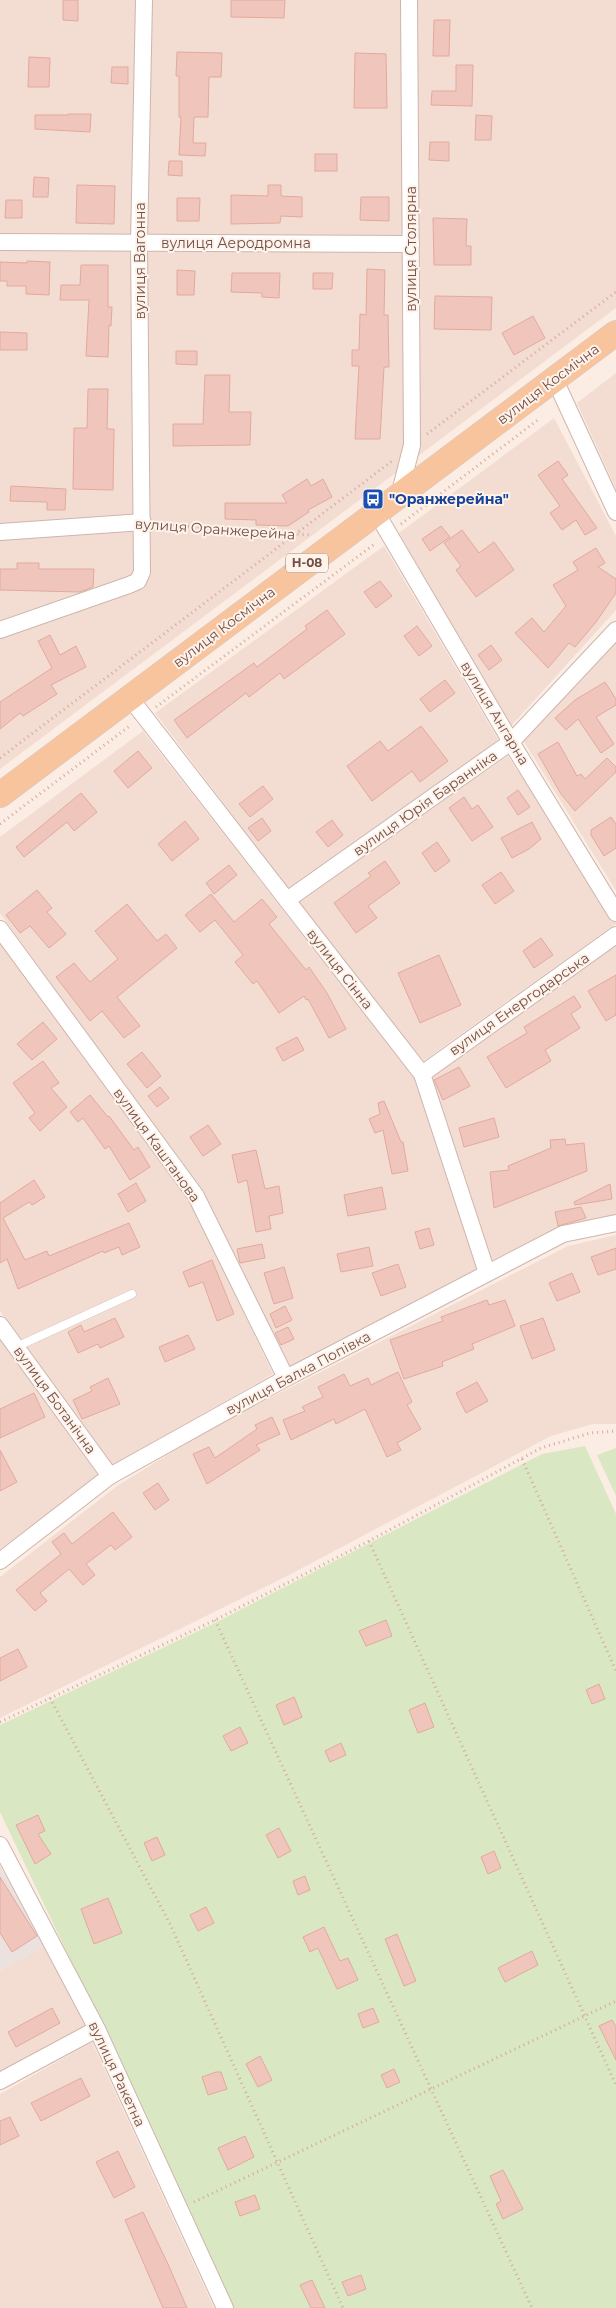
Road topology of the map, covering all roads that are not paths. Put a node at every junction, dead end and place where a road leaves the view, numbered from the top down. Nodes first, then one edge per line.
1 (144, 0) edge
2 (409, 0) edge
3 (0, 242) edge
4 (139, 243) junction
5 (411, 244) junction
6 (616, 333) edge
7 (560, 390) junction
8 (399, 496) junction
9 (376, 512) junction
10 (616, 512) edge
11 (142, 522) junction
12 (0, 532) edge
13 (0, 630) edge
14 (616, 630) edge
15 (137, 707) junction
16 (511, 742) junction
17 (0, 795) edge
18 (287, 900) junction
19 (616, 913) edge
20 (0, 929) edge
21 (616, 935) edge
22 (422, 1074) junction
23 (616, 1223) edge
24 (486, 1273) junction
25 (132, 1294) dead end
26 (0, 1324) edge
27 (16, 1347) junction
28 (286, 1378) junction
29 (110, 1476) junction
30 (0, 1561) edge
31 (0, 1845) edge
32 (97, 2029) junction
33 (0, 2081) edge
34 (225, 2308) edge

1 - 4 street, вулиця Вагонна
2 - 5 street, вулиця Столярна
3 - 4 street, вулиця Аеродромна
4 - 5 street, вулиця Аеродромна
4 - 11 street, вулиця Вагонна
5 - 8 street, вулиця Столярна
6 - 7 main road, вулиця Космічна / Н-08
7 - 8 main road, вулиця Космічна / Н-08
7 - 10 street
8 - 9 main road, вулиця Космічна / Н-08
9 - 15 main road, вулиця Космічна / Н-08
9 - 16 street, вулиця Ангарна
11 - 12 street, вулиця Оранжерейна
11 - 13 street, вулиця Вагонна
14 - 16 street, вулиця Юрія Баранніка
15 - 17 main road, вулиця Космічна / Н-08
15 - 18 street, вулиця Сінна
16 - 18 street, вулиця Юрія Баранніка
16 - 19 street, вулиця Ангарна
18 - 22 street, вулиця Сінна
20 - 28 street, вулиця Каштанова
21 - 22 street, вулиця Енергодарська
22 - 24 street, вулиця Сінна
23 - 24 street, вулиця Балка Попівка
24 - 28 street, вулиця Балка Попівка
25 - 27 lane
26 - 27 street, вулиця Ботанічна
27 - 29 street, вулиця Ботанічна
28 - 29 street, вулиця Балка Попівка
29 - 30 street, вулиця Балка Попівка
31 - 32 street, вулиця Ракетна
32 - 33 street
32 - 34 street, вулиця Ракетна

